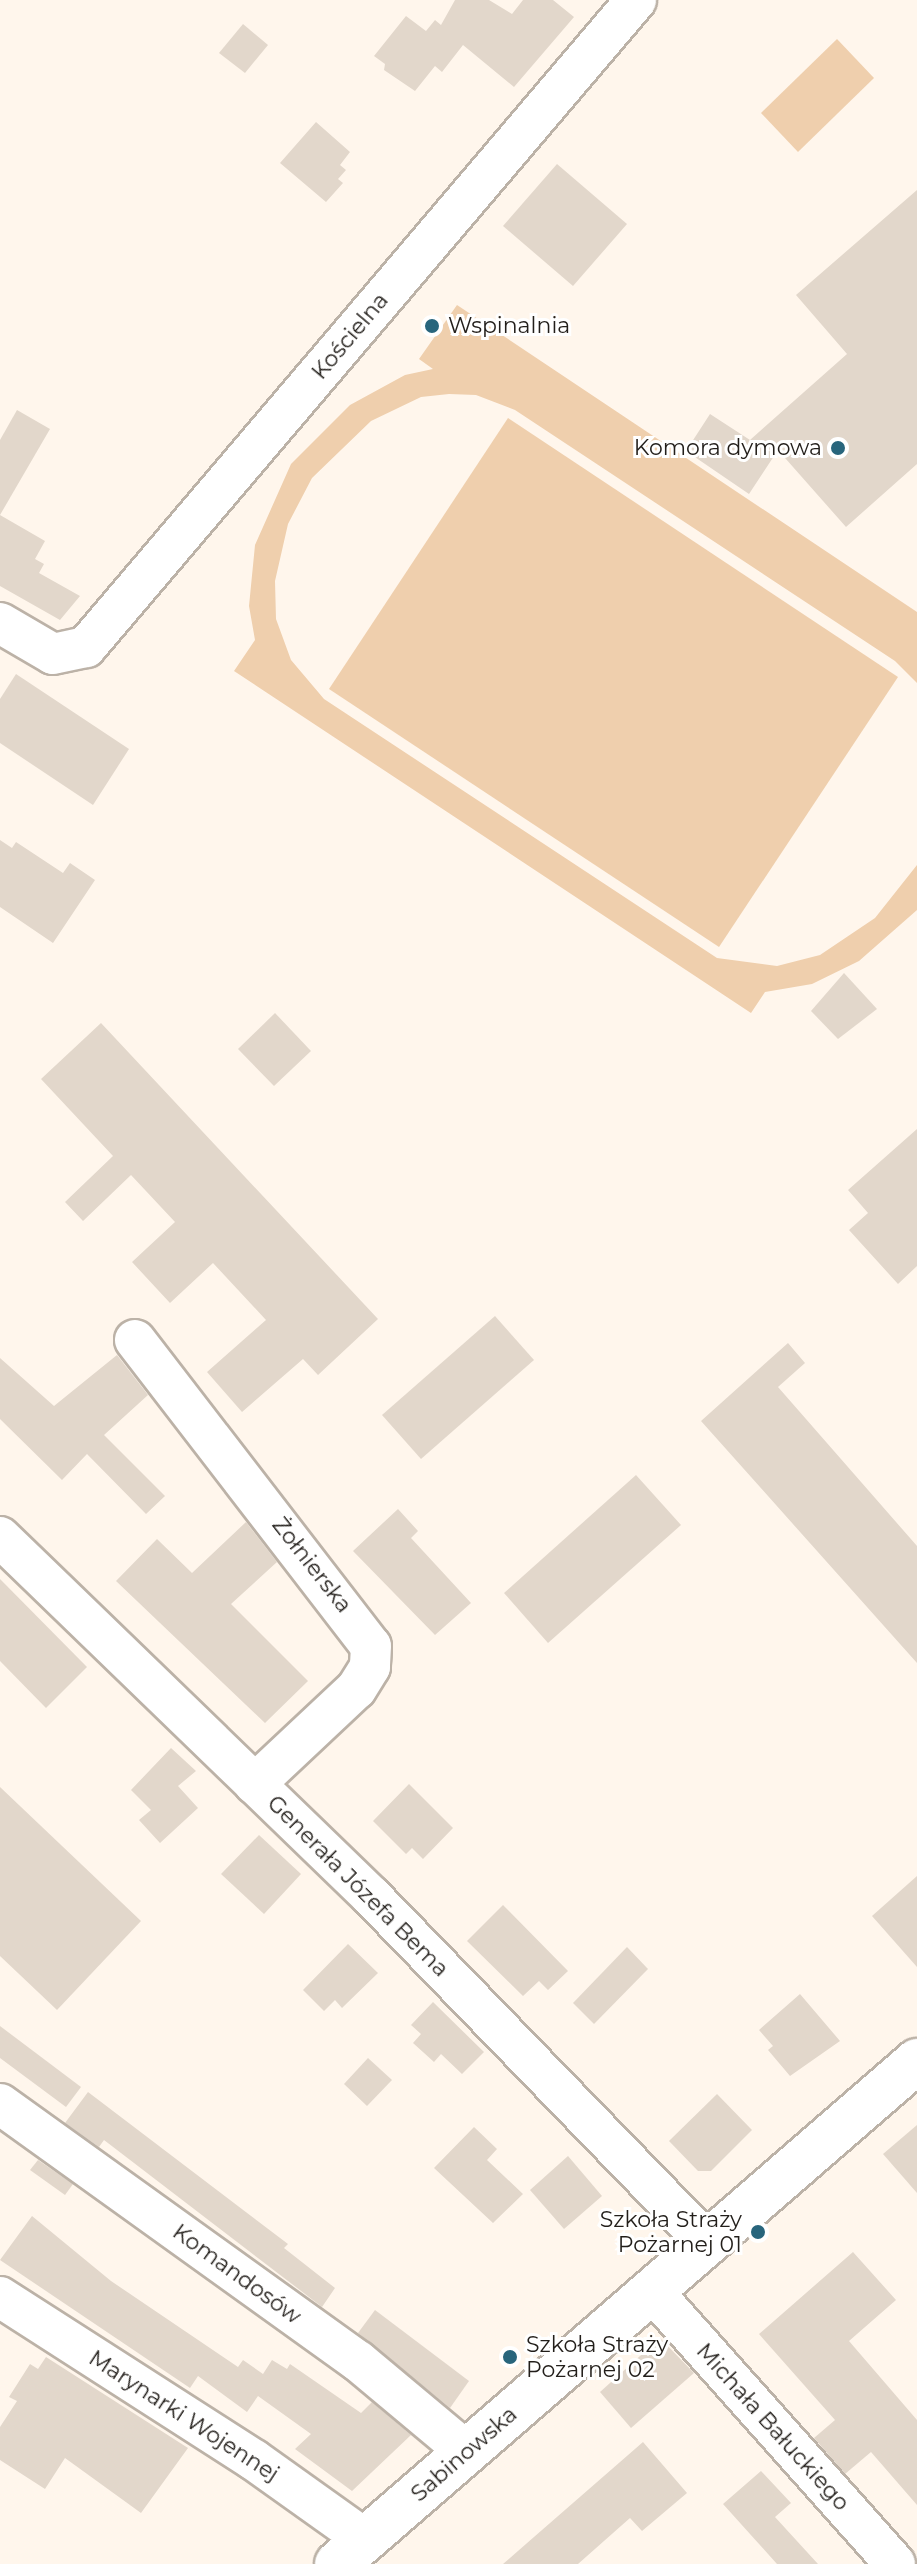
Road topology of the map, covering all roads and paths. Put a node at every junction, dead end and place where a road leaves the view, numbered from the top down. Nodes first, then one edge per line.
1 (636, 0) edge
2 (0, 623) edge
3 (135, 1340) dead end
4 (0, 1537) edge
5 (255, 1784) junction
6 (917, 2061) edge
7 (0, 2104) edge
8 (707, 2243) junction
9 (652, 2291) junction
10 (0, 2297) edge
11 (467, 2452) junction
12 (352, 2552) edge
13 (895, 2564) edge

1 - 2 street, Kościelna
3 - 5 street, Żołnierska
4 - 5 street, Generała Józefa Bema
5 - 8 street, Generała Józefa Bema
6 - 8 street, Sabinowska
7 - 11 street, Komandosów
8 - 9 street, Sabinowska
9 - 11 street, Sabinowska
9 - 13 street, Michała Bałuckiego
10 - 12 street, Marynarki Wojennej
11 - 12 street, Sabinowska

